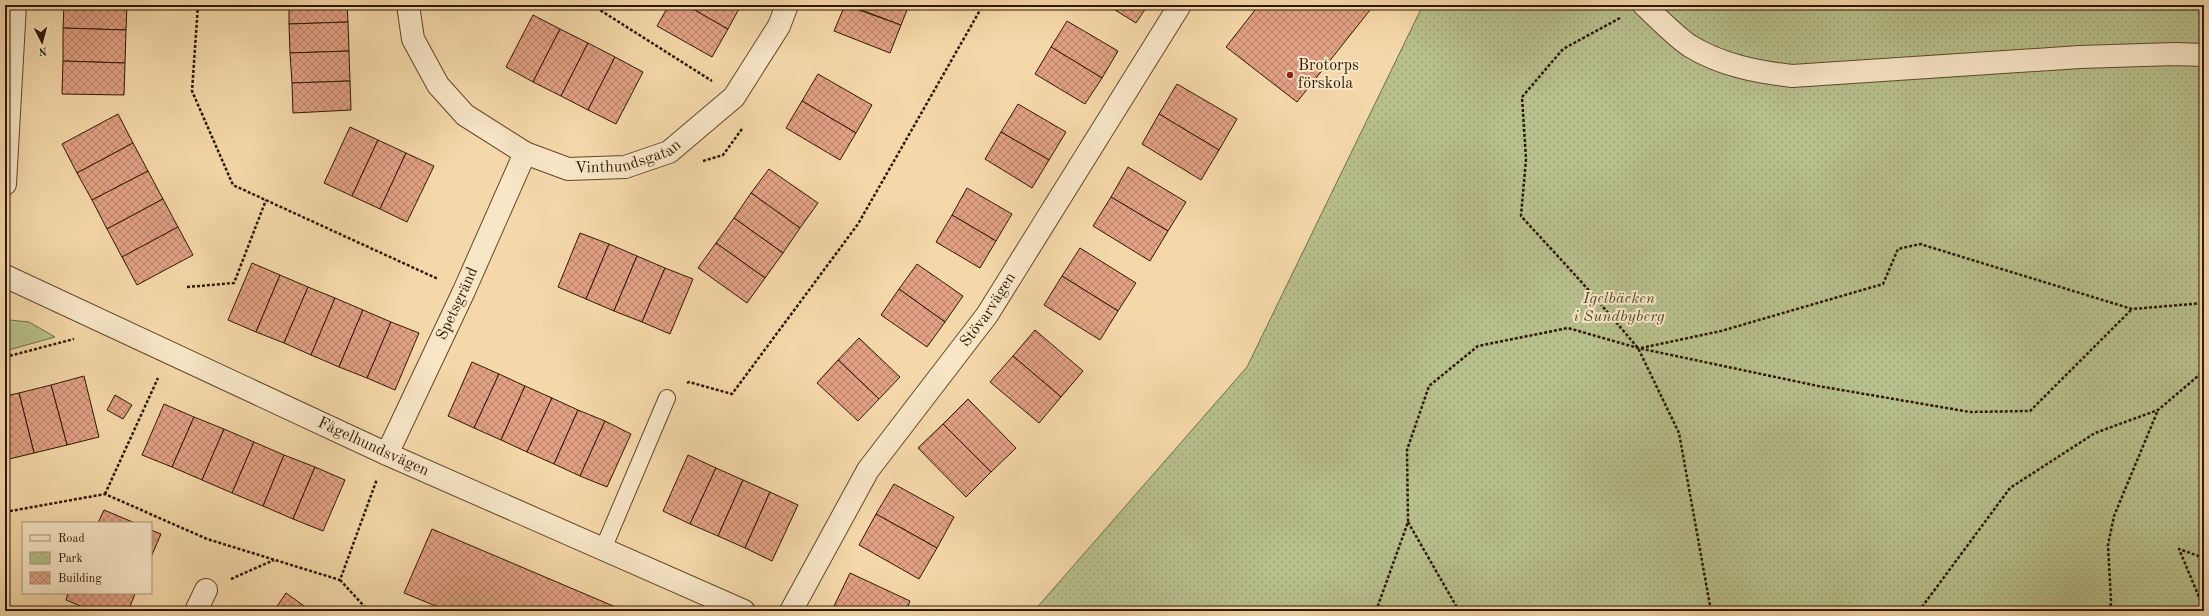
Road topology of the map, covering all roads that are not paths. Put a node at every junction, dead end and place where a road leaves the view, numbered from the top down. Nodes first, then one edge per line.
1 (15, 5) edge
2 (408, 5) edge
3 (787, 5) edge
4 (1180, 5) edge
5 (1644, 5) edge
6 (2204, 55) edge
7 (525, 153) junction
8 (5, 184) edge
9 (5, 276) edge
10 (667, 398) road end
11 (387, 454) junction
12 (603, 549) junction
13 (206, 590) road end
14 (196, 611) edge
15 (744, 611) edge
16 (791, 611) edge

1 - 8 street
2 - 7 street, Vinthundsgatan
3 - 7 street, Vinthundsgatan
4 - 16 street, Stövarvägen
5 - 6 street
7 - 11 street, Spetsgränd
9 - 11 street, Fågelhundsvägen
10 - 12 lane
11 - 12 street, Fågelhundsvägen
12 - 15 street, Fågelhundsvägen
13 - 14 street

